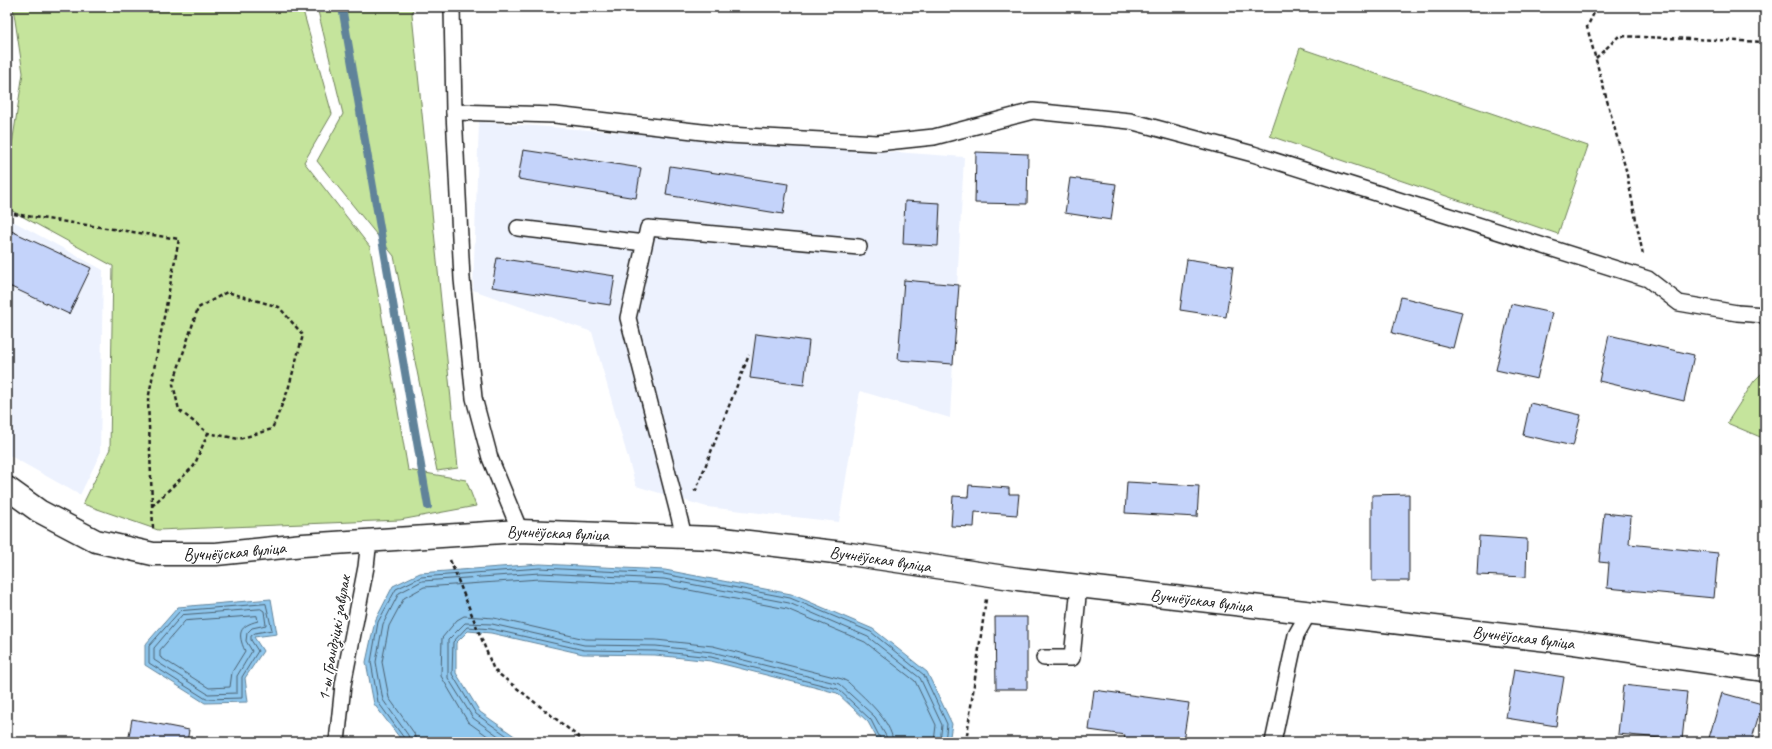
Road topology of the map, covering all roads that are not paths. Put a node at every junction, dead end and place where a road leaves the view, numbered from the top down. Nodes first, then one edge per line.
1 (452, 7) edge
2 (454, 112) junction
3 (518, 228) dead end
4 (644, 243) junction
5 (859, 247) dead end
6 (1765, 315) edge
7 (7, 488) edge
8 (520, 531) junction
9 (684, 536) junction
10 (369, 540) junction
11 (1079, 586) junction
12 (1309, 612) junction
13 (1044, 658) dead end
14 (1765, 670) edge
15 (337, 742) edge
16 (1273, 742) edge

1 - 2 lane
2 - 6 lane
2 - 8 lane
3 - 4 lane
4 - 5 lane
4 - 9 lane
7 - 10 street, Вучнёўская вуліца
8 - 9 street, Вучнёўская вуліца
8 - 10 street, Вучнёўская вуліца
9 - 11 street, Вучнёўская вуліца
10 - 15 lane, 1-ы Грандзіцкі завулак
11 - 12 street, Вучнёўская вуліца
11 - 13 lane
12 - 14 street, Вучнёўская вуліца
12 - 16 lane

